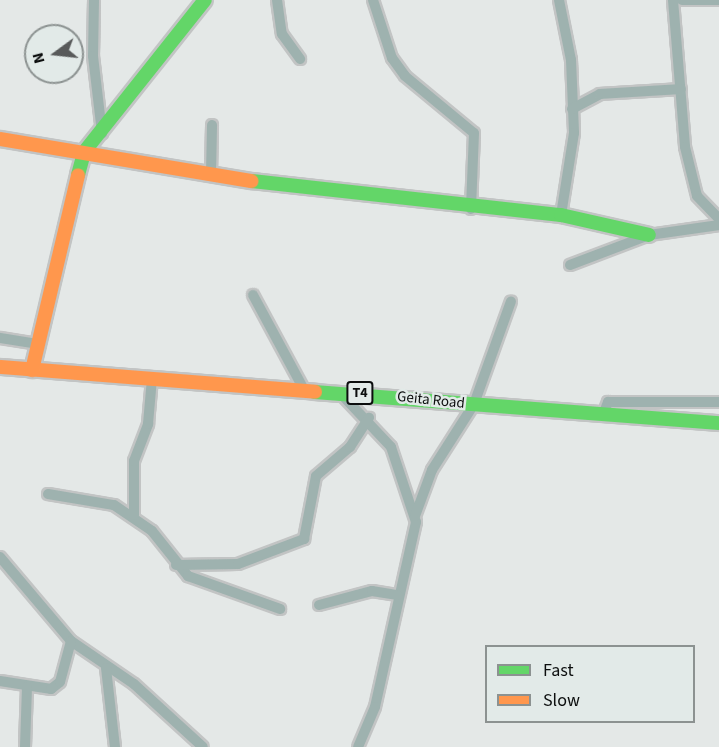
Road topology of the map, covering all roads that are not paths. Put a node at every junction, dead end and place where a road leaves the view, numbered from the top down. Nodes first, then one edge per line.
1 (94, 0) edge
2 (205, 0) edge
3 (277, 0) edge
4 (373, 0) edge
5 (559, 0) edge
6 (674, 0) edge
7 (682, 0) edge
8 (719, 0) edge
9 (300, 59) dead end
10 (681, 89) junction
11 (572, 109) junction
12 (213, 125) dead end
13 (102, 133) junction
14 (0, 139) edge
15 (84, 152) junction
16 (211, 174) junction
17 (471, 209) junction
18 (561, 215) junction
19 (719, 219) edge
20 (719, 225) edge
21 (649, 235) junction
22 (570, 265) dead end
23 (253, 295) dead end
24 (511, 301) dead end
25 (0, 338) edge
26 (39, 344) junction
27 (0, 367) edge
28 (32, 370) junction
29 (152, 378) junction
30 (303, 388) junction
31 (335, 390) junction
32 (719, 402) edge
33 (474, 404) junction
34 (604, 412) junction
35 (369, 418) junction
36 (719, 423) edge
37 (48, 494) dead end
38 (134, 515) junction
39 (415, 516) junction
40 (0, 557) edge
41 (176, 565) junction
42 (398, 595) junction
43 (320, 604) dead end
44 (280, 609) dead end
45 (70, 641) junction
46 (106, 668) junction
47 (0, 681) edge
48 (27, 687) junction
49 (25, 747) edge
50 (115, 747) edge
51 (203, 747) edge
52 (358, 747) edge

1 - 13 street
2 - 13 main road
3 - 9 street
4 - 17 street
5 - 11 street
6 - 10 street
7 - 8 street
10 - 11 street
10 - 19 street
11 - 18 street
12 - 16 street
13 - 15 main road
14 - 15 main road
15 - 16 main road
15 - 26 main road
16 - 17 main road
17 - 18 main road
18 - 21 main road
20 - 21 street
21 - 22 street
23 - 30 street
24 - 33 street
25 - 26 street
26 - 28 main road
27 - 28 main road, Geita Road / T4
28 - 29 main road, Geita Road / T4
29 - 30 main road, Geita Road / T4
29 - 38 street
30 - 31 main road, Geita Road / T4
31 - 33 main road, Geita Road / T4
31 - 35 street
32 - 34 street
33 - 34 main road, Geita Road / T4
33 - 39 street
34 - 36 main road, Geita Road / T4
35 - 39 street
35 - 41 street
37 - 38 street
38 - 41 street
39 - 42 street
40 - 45 street
41 - 44 street
42 - 43 street
42 - 52 street
45 - 46 street
45 - 48 street
46 - 50 street
46 - 51 street
47 - 48 street
48 - 49 street

